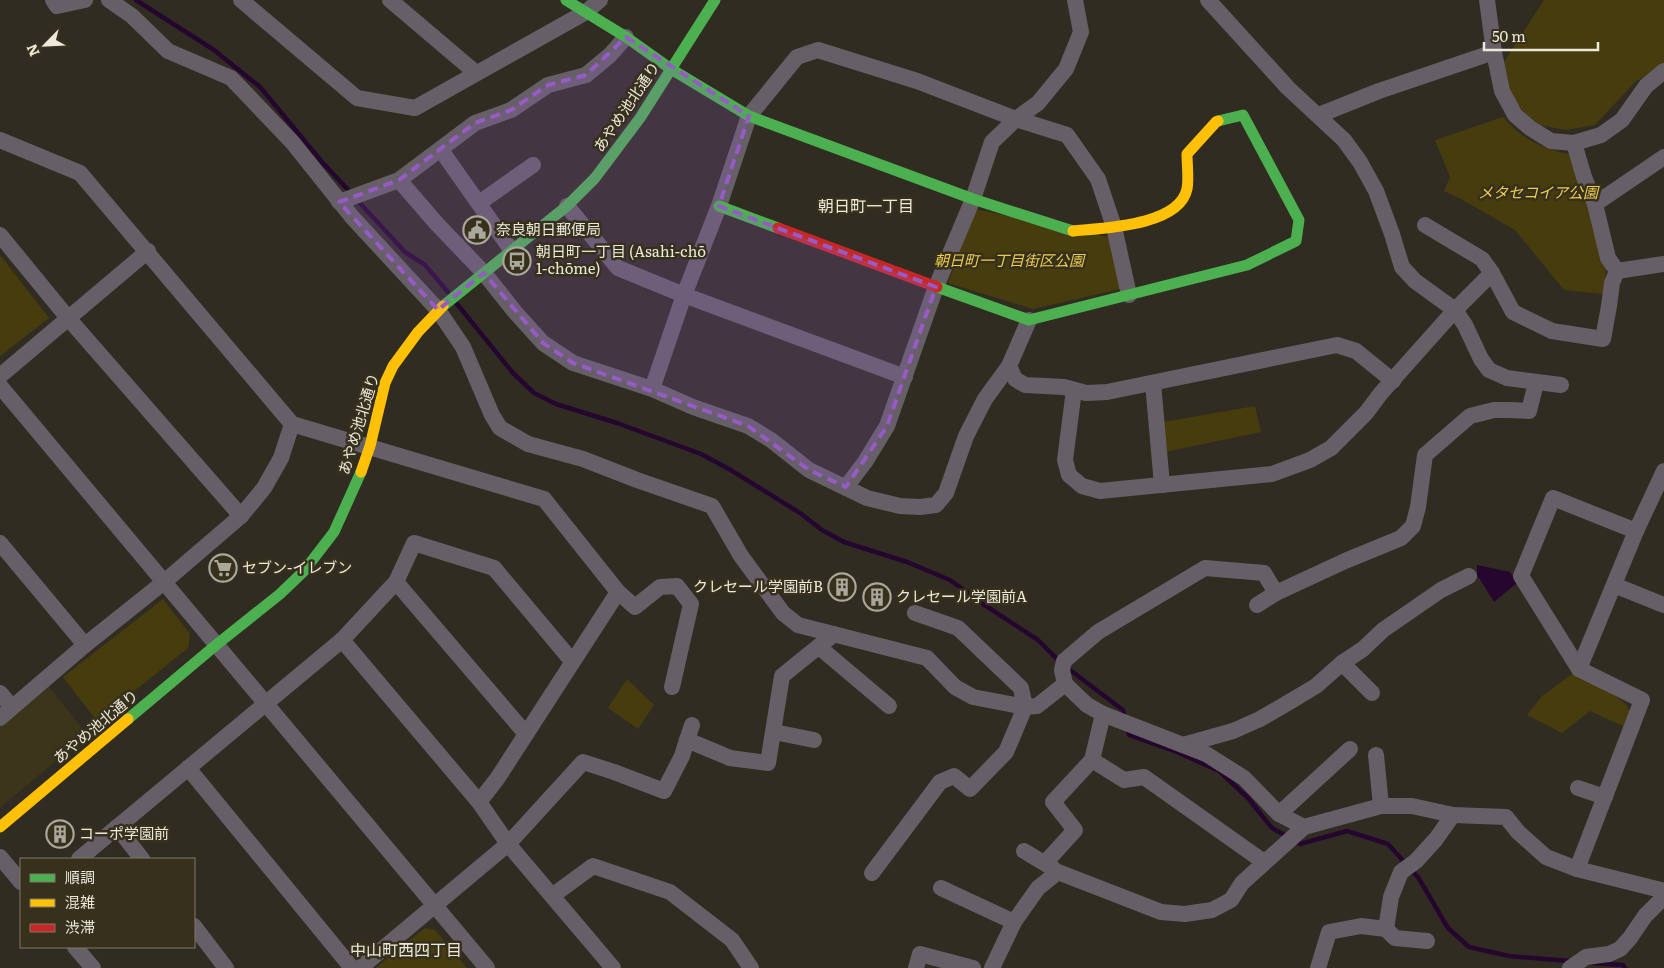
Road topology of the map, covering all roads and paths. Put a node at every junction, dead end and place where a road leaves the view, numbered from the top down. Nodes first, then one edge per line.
1 (53, 0) edge
2 (85, 0) edge
3 (109, 0) edge
4 (390, 0) edge
5 (566, 0) edge
6 (600, 0) edge
7 (715, 0) edge
8 (1074, 0) edge
9 (1208, 0) edge
10 (1487, 0) edge
11 (251, 3) edge
12 (586, 12) junction
13 (626, 37) junction
14 (1494, 52) junction
15 (671, 69) junction
16 (1664, 71) edge
17 (476, 73) junction
18 (1319, 115) junction
19 (749, 116) junction
20 (1016, 119) junction
21 (0, 140) edge
22 (1574, 143) junction
23 (441, 150) junction
24 (1664, 157) edge
25 (533, 165) dead end
26 (399, 180) junction
27 (973, 198) junction
28 (340, 202) junction
29 (479, 203) junction
30 (1595, 204) junction
31 (567, 206) junction
32 (719, 206) junction
33 (1425, 226) dead end
34 (1114, 227) junction
35 (0, 235) edge
36 (148, 252) junction
37 (512, 252) junction
38 (1664, 264) edge
39 (1617, 271) junction
40 (484, 273) junction
41 (1492, 273) junction
42 (936, 287) junction
43 (1128, 295) junction
44 (684, 296) junction
45 (438, 310) junction
46 (1455, 310) junction
47 (68, 318) junction
48 (1029, 320) junction
49 (1009, 366) junction
50 (0, 376) edge
51 (905, 377) junction
52 (1393, 381) junction
53 (1153, 383) junction
54 (1536, 383) junction
55 (1562, 384) dead end
56 (0, 386) edge
57 (652, 389) junction
58 (1074, 390) junction
59 (292, 424) junction
60 (370, 446) junction
61 (1664, 471) edge
62 (1162, 485) junction
63 (846, 487) junction
64 (241, 516) junction
65 (1636, 531) junction
66 (0, 543) edge
67 (1470, 576) dead end
68 (164, 582) junction
69 (396, 582) junction
70 (1614, 585) junction
71 (618, 592) junction
72 (1276, 593) junction
73 (1257, 605) dead end
74 (1664, 606) edge
75 (915, 613) dead end
76 (834, 634) junction
77 (342, 640) junction
78 (86, 645) junction
79 (216, 645) junction
80 (819, 646) junction
81 (572, 660) junction
82 (1342, 663) junction
83 (1579, 669) junction
84 (1064, 684) junction
85 (672, 687) dead end
86 (0, 693) edge
87 (1372, 693) dead end
88 (266, 703) junction
89 (889, 706) dead end
90 (1025, 707) junction
91 (6, 712) edge
92 (1103, 714) junction
93 (774, 732) junction
94 (526, 734) junction
95 (814, 740) dead end
96 (1184, 745) junction
97 (1350, 748) dead end
98 (1376, 754) dead end
99 (1092, 760) junction
100 (188, 768) junction
101 (1578, 788) dead end
102 (1605, 796) junction
103 (479, 802) junction
104 (1381, 806) junction
105 (1279, 814) junction
106 (1453, 815) junction
107 (0, 827) edge
108 (117, 827) junction
109 (1304, 827) junction
110 (508, 844) junction
111 (1024, 851) dead end
112 (0, 857) edge
113 (80, 858) edge
114 (141, 858) edge
115 (1264, 862) junction
116 (1051, 867) junction
117 (1577, 869) junction
118 (872, 873) dead end
119 (20, 881) edge
120 (941, 888) dead end
121 (552, 896) junction
122 (1664, 896) edge
123 (435, 905) junction
124 (1014, 922) junction
125 (195, 927) edge
126 (1386, 929) junction
127 (1427, 941) dead end
128 (76, 948) edge
129 (1571, 967) edge
130 (93, 968) edge
131 (226, 968) edge
132 (352, 968) edge
133 (360, 968) edge
134 (487, 968) edge
135 (613, 968) edge
136 (751, 968) edge
137 (916, 968) edge
138 (973, 968) edge
139 (992, 968) edge
140 (1318, 968) edge

1 - 2 street
3 - 28 street
4 - 17 street
5 - 12 street
6 - 12 street
7 - 15 street, あやめ池北通り
8 - 20 street
9 - 18 street
10 - 14 street
11 - 17 street
12 - 13 street
12 - 17 street
13 - 15 street
13 - 23 street
14 - 18 street
14 - 22 street
15 - 19 street
15 - 31 street, あやめ池北通り
16 - 22 street
18 - 46 street
19 - 20 street
19 - 27 street
19 - 32 street
20 - 27 street
20 - 34 street
21 - 36 street
22 - 30 street
23 - 26 street
23 - 29 street
24 - 30 street
25 - 29 street
26 - 28 street
26 - 40 street
27 - 34 street
27 - 42 street
28 - 45 street
29 - 37 street
30 - 39 street
31 - 37 street, あやめ池北通り
31 - 44 street
32 - 42 street
32 - 44 street
33 - 41 street
34 - 43 street
34 - 43 street
35 - 47 street
36 - 47 street
36 - 59 street
37 - 40 street, あやめ池北通り
38 - 39 street
39 - 41 street
40 - 45 street, あやめ池北通り
40 - 57 street
41 - 46 street
42 - 48 street
42 - 51 street
43 - 48 street
44 - 51 street
44 - 57 street
45 - 60 street, あやめ池北通り
45 - 76 street
46 - 52 street
46 - 54 street
47 - 50 street
47 - 64 street
48 - 49 street
49 - 58 street
49 - 63 street
51 - 63 street
52 - 53 street
52 - 62 street
53 - 58 street
53 - 62 street
54 - 55 street
54 - 72 street
56 - 68 street
57 - 63 street
58 - 62 street
59 - 60 street
59 - 64 street
60 - 71 street
60 - 79 street, あやめ池北通り
61 - 65 street
64 - 68 street
65 - 70 street
65 - 83 street
66 - 78 street
67 - 82 street
68 - 78 street
68 - 79 street
69 - 77 street
69 - 81 street
69 - 94 street
70 - 74 street
70 - 83 street
71 - 81 street
71 - 85 street
72 - 73 street
72 - 84 street
75 - 90 street
76 - 80 street
76 - 90 street
77 - 88 street
77 - 103 street
78 - 91 street
79 - 88 street
79 - 107 street, あやめ池北通り
80 - 89 street
80 - 93 street
81 - 94 street
82 - 87 street
82 - 96 street
83 - 102 street
84 - 90 street
84 - 92 street
86 - 91 street
88 - 100 street
88 - 123 street
90 - 118 street
92 - 96 street
92 - 99 street
93 - 95 street
93 - 110 street
94 - 103 street
96 - 105 street
97 - 105 street
98 - 104 street
99 - 115 street
99 - 116 street
100 - 108 street
100 - 132 street
101 - 102 street
102 - 117 street
103 - 110 street
104 - 106 street
104 - 109 street
105 - 109 street
106 - 117 street
106 - 126 street
108 - 113 street
108 - 114 street
109 - 115 street
110 - 121 street
110 - 123 street
111 - 116 street
112 - 119 street
115 - 116 street
116 - 124 street
117 - 122 street
120 - 124 street
121 - 135 street
121 - 136 street
122 - 129 street
123 - 133 street
123 - 134 street
124 - 139 street
125 - 131 street
126 - 127 street
126 - 140 street
128 - 130 street
137 - 138 street

